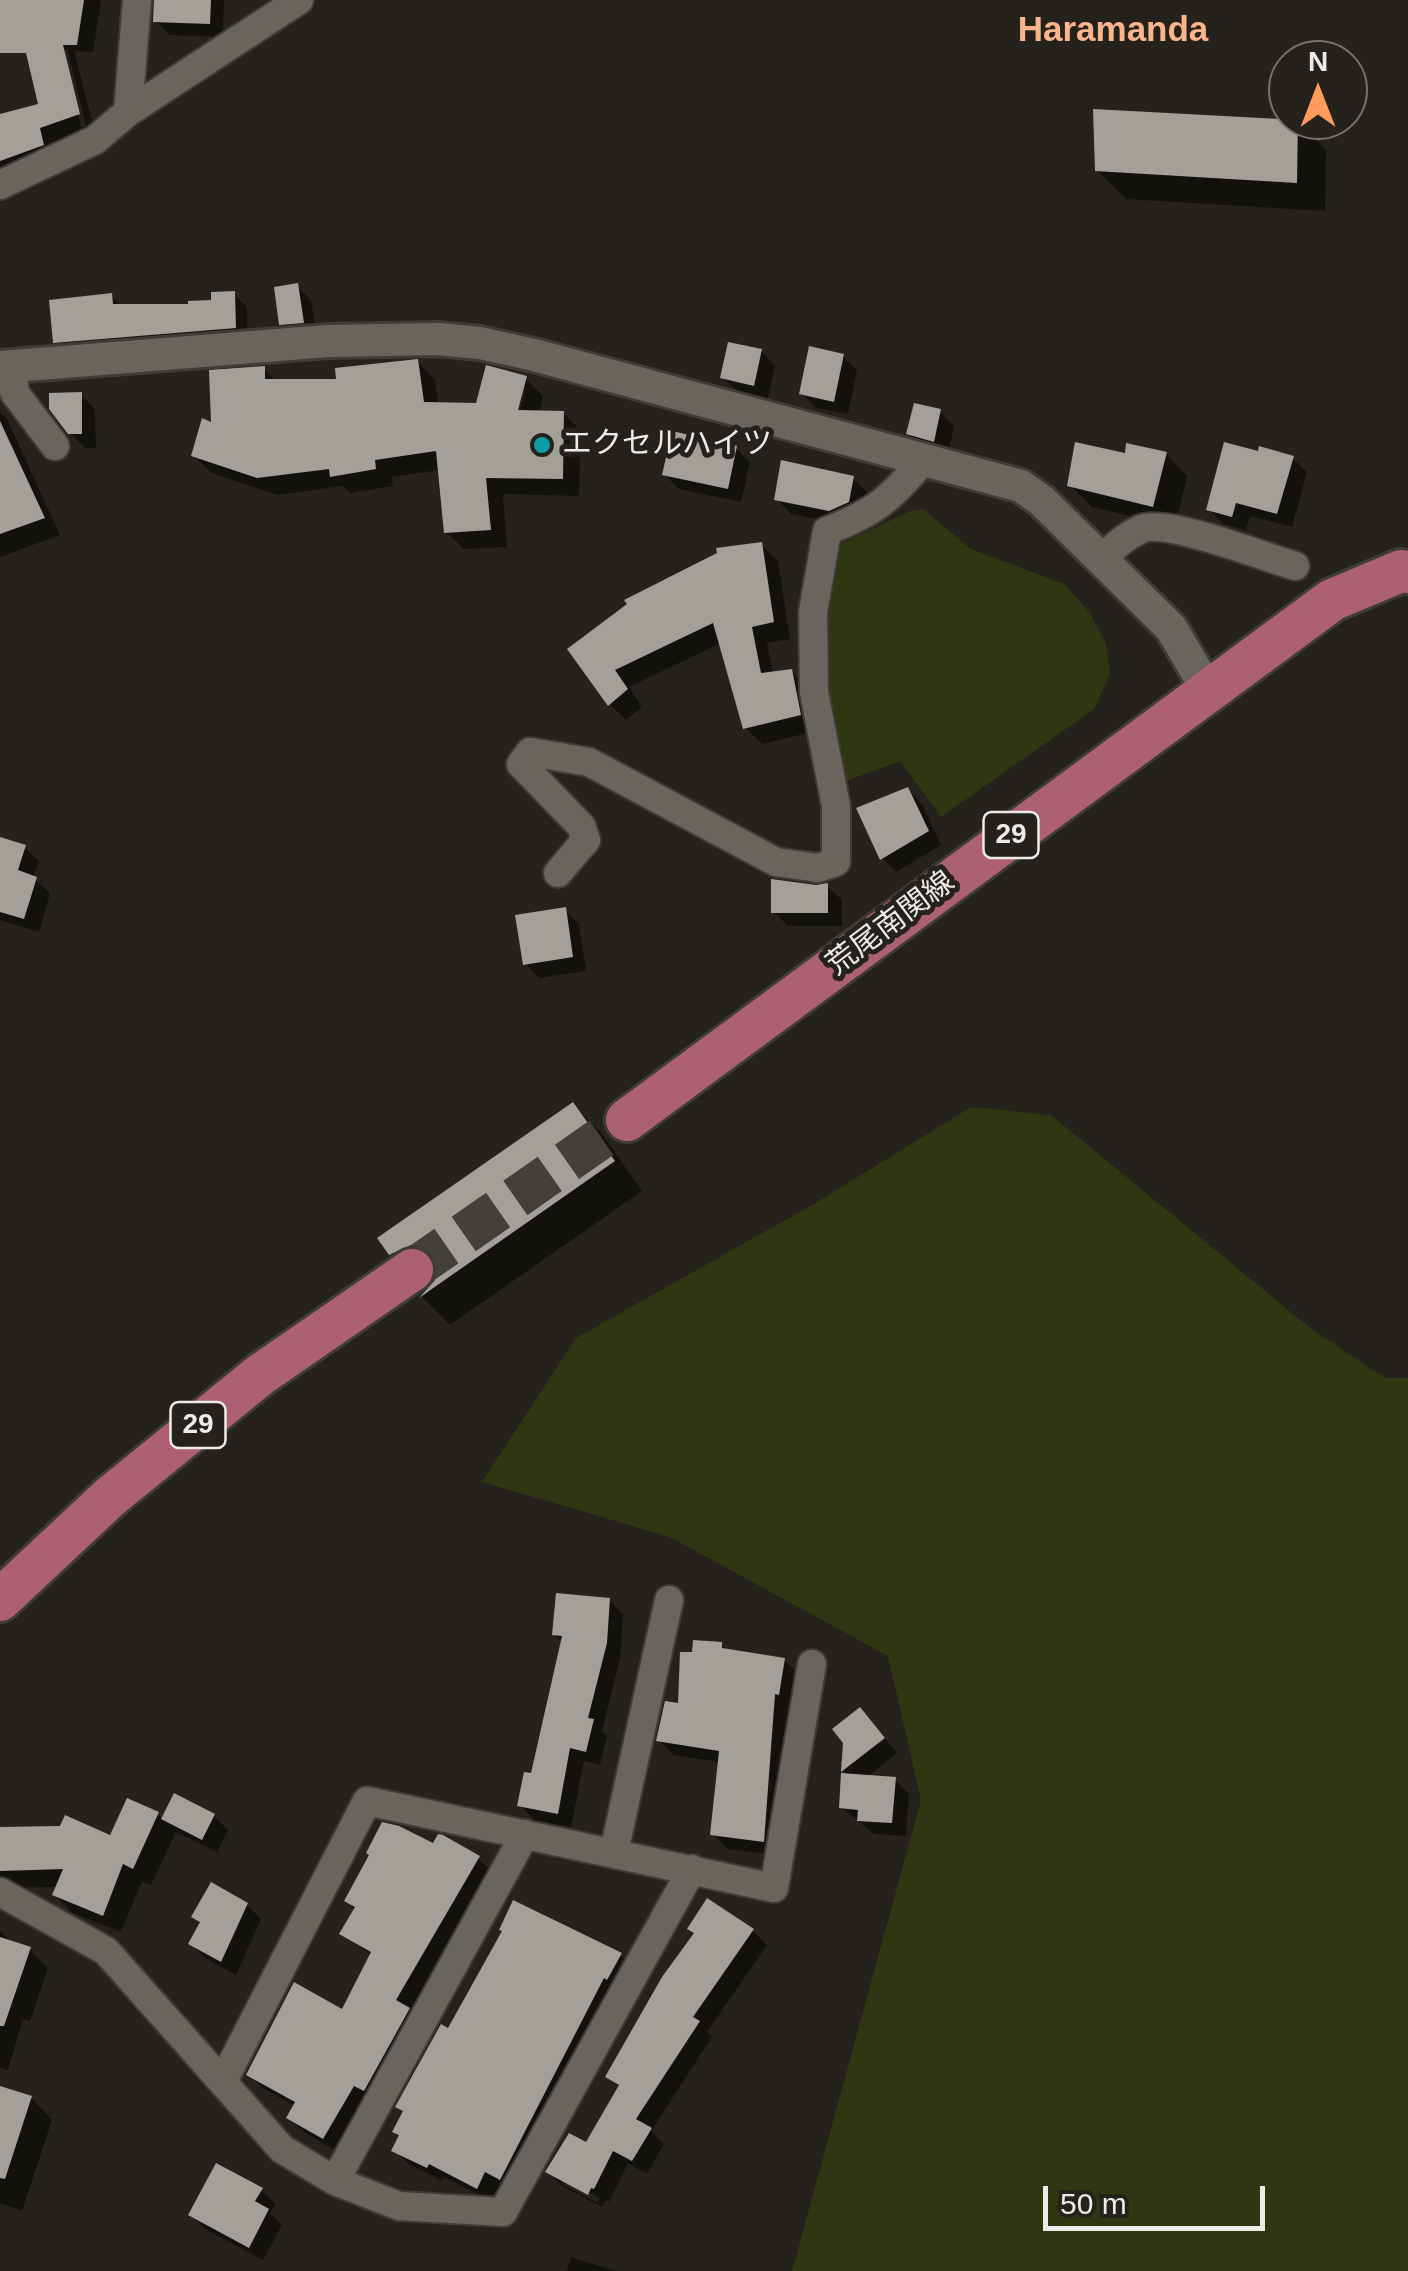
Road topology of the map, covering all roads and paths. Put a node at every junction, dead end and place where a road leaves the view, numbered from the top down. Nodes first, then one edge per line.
1 (137, 0) edge
2 (299, 0) edge
3 (128, 112) junction
4 (0, 186) edge
5 (7, 365) edge
6 (55, 446) dead end
7 (926, 460) junction
8 (1103, 559) junction
9 (1296, 566) dead end
10 (1408, 572) edge
11 (1207, 689) junction
12 (558, 873) dead end
13 (626, 1120) tunnel mouth
14 (412, 1270) tunnel mouth
15 (0, 1600) edge
16 (669, 1600) dead end
17 (812, 1664) dead end
18 (525, 1834) junction
19 (614, 1852) junction
20 (692, 1869) junction
21 (0, 1892) edge
22 (223, 2081) junction
23 (335, 2181) junction

1 - 3 street
2 - 3 street
3 - 4 street
5 - 6 street
5 - 7 street
7 - 8 street
7 - 12 street
8 - 9 street
8 - 11 street
10 - 11 main road, 荒尾南関線 / 29
11 - 13 main road, 荒尾南関線 / 29
14 - 15 main road, 29
16 - 19 street
17 - 20 street
18 - 19 street
18 - 22 street
18 - 23 street
19 - 20 street
20 - 23 street
21 - 22 street
22 - 23 street

